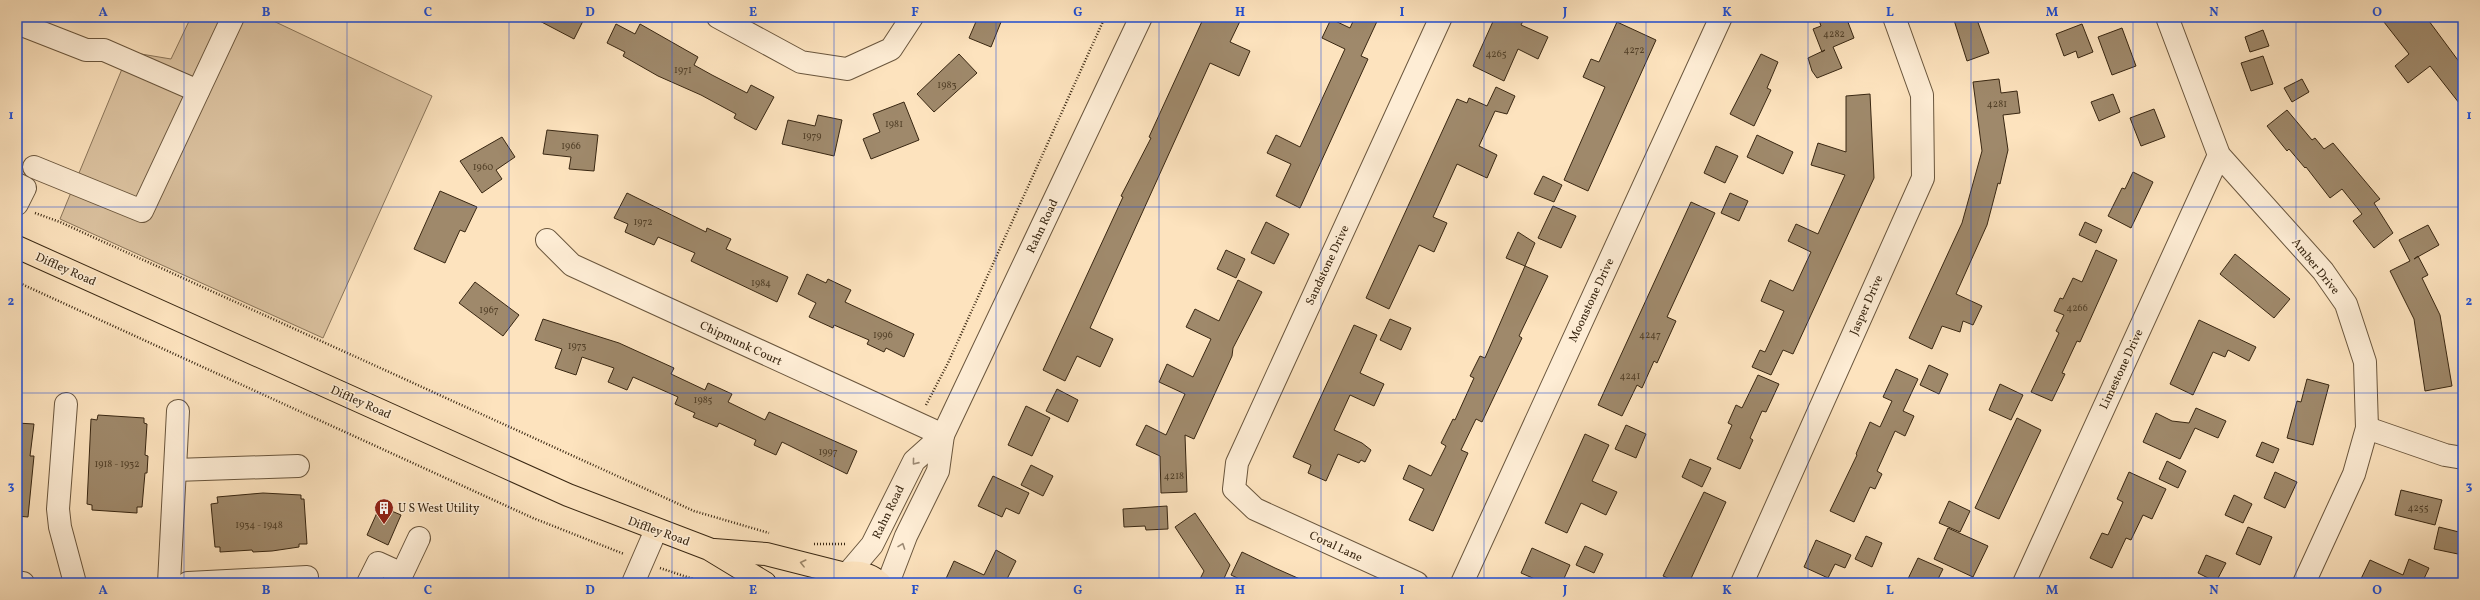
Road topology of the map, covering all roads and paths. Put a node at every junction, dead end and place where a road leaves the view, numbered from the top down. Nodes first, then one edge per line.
1 (233, 17) edge
2 (718, 17) edge
3 (1105, 17) edge
4 (1141, 17) edge
5 (1441, 17) edge
6 (1721, 17) edge
7 (1894, 17) edge
8 (2167, 17) edge
9 (910, 21) edge
10 (17, 23) edge
11 (198, 91) junction
12 (2219, 155) junction
13 (34, 167) dead end
14 (17, 184) edge
15 (24, 208) edge
16 (547, 240) dead end
17 (17, 247) edge
18 (17, 282) edge
19 (66, 404) dead end
20 (178, 411) dead end
21 (916, 424) junction
22 (2367, 428) junction
23 (943, 435) junction
24 (2463, 458) edge
25 (298, 466) dead end
26 (175, 470) junction
27 (1254, 509) joint
28 (656, 530) junction
29 (773, 534) dead end
30 (419, 538) dead end
31 (810, 543) dead end
32 (852, 543) dead end
33 (709, 549) junction
34 (642, 562) junction
35 (845, 572) junction
36 (307, 577) dead end
37 (17, 582) edge
38 (23, 583) edge
39 (75, 583) edge
40 (169, 583) edge
41 (188, 583) edge
42 (368, 583) edge
43 (633, 583) edge
44 (705, 583) edge
45 (765, 583) edge
46 (820, 583) edge
47 (880, 583) edge
48 (888, 583) edge
49 (1417, 583) edge
50 (1462, 583) edge
51 (1742, 583) edge
52 (2024, 583) edge
53 (2304, 583) edge

1 - 11 street
2 - 9 street
3 - 21 path
4 - 23 street, Rahn Road
5 - 27 street, Sandstone Drive
6 - 50 street, Moonstone Drive
7 - 51 street, Jasper Drive
8 - 12 street, Amber Drive
10 - 11 street
11 - 13 street
12 - 22 street, Amber Drive
12 - 52 street, Limestone Drive
14 - 15 street
15 - 29 path
16 - 21 street, Chipmunk Court
17 - 28 main road, Diffley Road
18 - 34 path
19 - 39 street
20 - 26 street
21 - 23 street, Chipmunk Court
22 - 24 street
22 - 53 street, Amber Drive
23 -> 35 street, Rahn Road
48 -> 23 street, Rahn Road
25 - 26 street
26 - 40 street
27 - 49 street, Coral Lane
28 - 33 main road, Diffley Road
28 - 34 street
30 - 42 street
31 - 32 path
35 -> 33 main road, Diffley Road
33 - 45 main road, Diffley Road
34 - 43 street
34 - 44 path
35 - 46 main road
35 - 47 main road, Diffley Road
36 - 41 street
37 - 38 street

